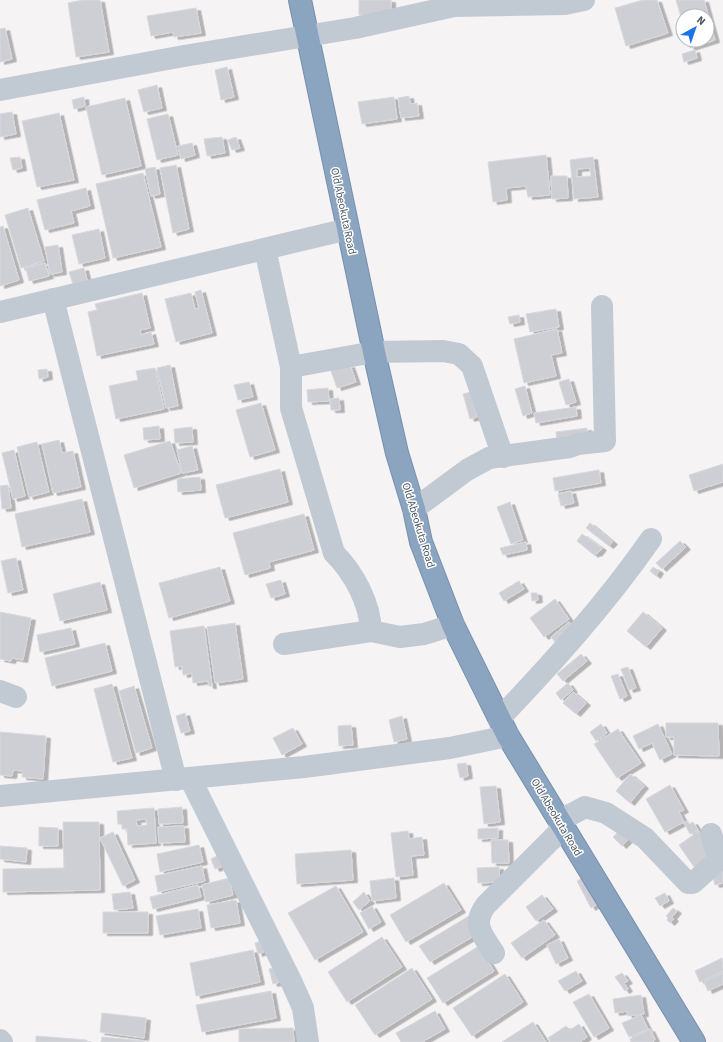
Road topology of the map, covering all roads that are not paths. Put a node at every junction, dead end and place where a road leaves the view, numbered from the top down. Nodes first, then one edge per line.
1 (300, 0) edge
2 (584, 0) edge
3 (405, 9) edge
4 (308, 37) junction
5 (0, 90) edge
6 (348, 229) junction
7 (265, 249) junction
8 (53, 299) junction
9 (602, 306) dead end
10 (0, 312) edge
11 (374, 352) junction
12 (291, 366) junction
13 (503, 457) junction
14 (414, 509) junction
15 (651, 539) dead end
16 (453, 625) junction
17 (371, 631) junction
18 (284, 644) dead end
19 (503, 728) junction
20 (183, 779) junction
21 (0, 796) edge
22 (561, 824) junction
23 (711, 834) dead end
24 (494, 953) dead end
25 (308, 1042) edge
26 (694, 1042) edge

1 - 4 highway, Old Abeokuta Road
2 - 3 street
3 - 4 street
4 - 5 street
4 - 6 highway, Old Abeokuta Road
6 - 7 street
6 - 11 highway, Old Abeokuta Road
7 - 8 street
7 - 12 street
8 - 10 street
8 - 20 street
9 - 13 street
11 - 12 street
11 - 13 street
11 - 14 highway, Old Abeokuta Road
12 - 17 street
13 - 14 street
14 - 16 highway, Old Abeokuta Road
15 - 19 street
16 - 17 street
16 - 19 highway, Old Abeokuta Road
17 - 18 street
19 - 20 street
19 - 22 highway, Old Abeokuta Road
20 - 21 street
20 - 25 street
22 - 23 street
22 - 24 street
22 - 26 highway, Old Abeokuta Road

